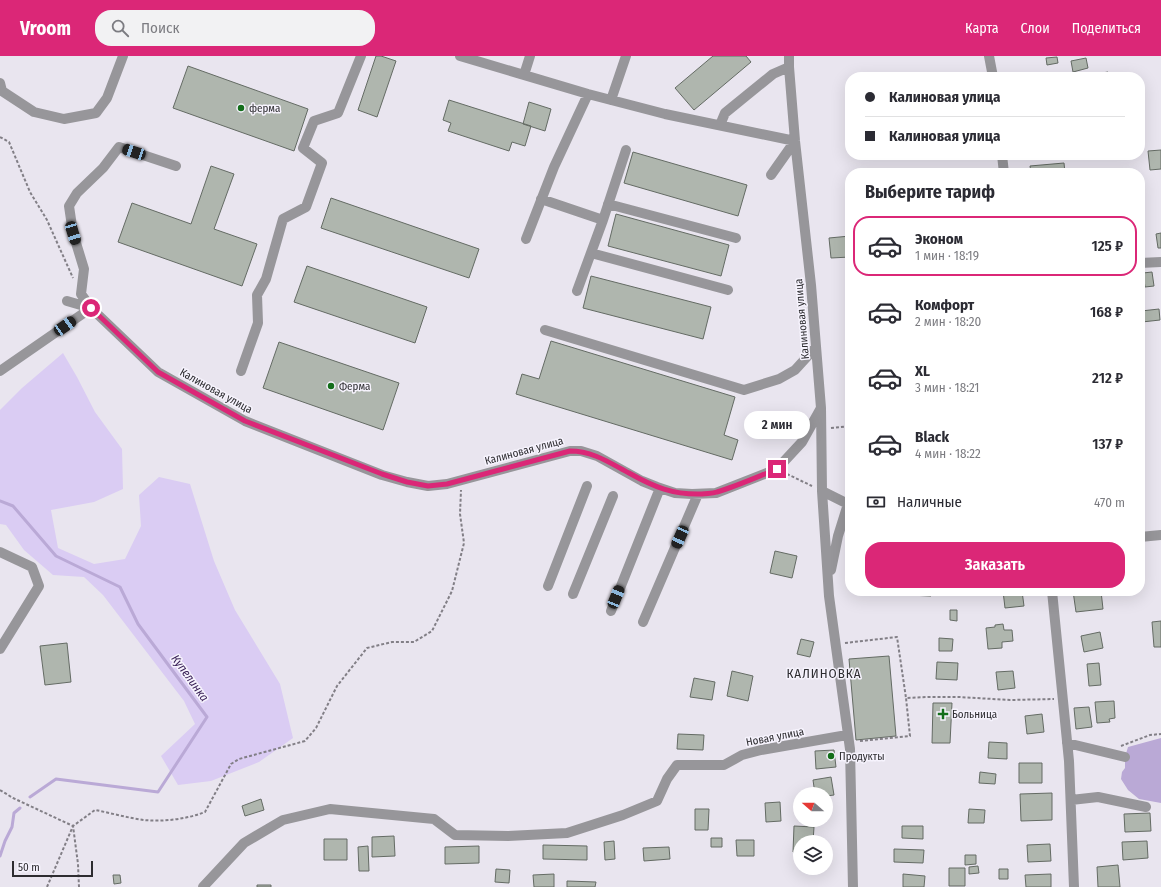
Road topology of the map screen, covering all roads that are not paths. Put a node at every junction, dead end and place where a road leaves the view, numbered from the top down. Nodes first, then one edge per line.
1 (123, 56) edge
2 (361, 56) edge
3 (460, 56) edge
4 (530, 56) edge
5 (626, 56) edge
6 (789, 56) edge
7 (989, 56) edge
8 (789, 67) junction
9 (992, 72) edge
10 (524, 75) junction
11 (0, 83) edge
12 (588, 94) junction
13 (611, 100) junction
14 (720, 125) junction
15 (795, 141) junction
16 (626, 150) dead end
17 (176, 166) dead end
18 (771, 175) dead end
19 (541, 199) junction
20 (608, 204) junction
21 (603, 220) junction
22 (526, 238) dead end
23 (736, 238) dead end
24 (591, 253) junction
25 (1161, 262) edge
26 (1145, 263) edge
27 (728, 290) dead end
28 (577, 291) dead end
29 (67, 301) dead end
30 (91, 308) junction
31 (545, 330) dead end
32 (816, 347) junction
33 (241, 370) dead end
34 (0, 371) edge
35 (821, 408) junction
36 (587, 486) dead end
37 (660, 488) junction
38 (822, 491) junction
39 (698, 494) junction
40 (613, 496) dead end
41 (845, 502) edge
42 (845, 514) edge
43 (1161, 535) edge
44 (1145, 537) edge
45 (0, 552) edge
46 (829, 584) junction
47 (548, 586) dead end
48 (573, 594) dead end
49 (1053, 596) edge
50 (611, 611) dead end
51 (643, 622) dead end
52 (0, 649) edge
53 (847, 735) junction
54 (1067, 742) junction
55 (1125, 757) dead end
56 (1071, 800) junction
57 (1146, 807) dead end
58 (203, 887) edge
59 (853, 887) edge
60 (1074, 887) edge

1 - 11 street
2 - 33 street
3 - 10 street
4 - 10 street
5 - 13 street
6 - 8 street, Калиновая улица
7 - 9 street
8 - 14 street
8 - 15 street, Калиновая улица
10 - 12 street
12 - 13 street
12 - 19 street
13 - 14 street
14 - 15 street
15 - 18 street
15 - 32 street, Калиновая улица
16 - 20 street
17 - 30 street, Калиновая улица
19 - 21 street
19 - 22 street
20 - 21 street
20 - 23 street
21 - 24 street
24 - 27 street
24 - 28 street
25 - 26 street
29 - 30 street
30 - 34 street
30 - 37 street, Калиновая улица
31 - 32 street
32 - 35 street, Калиновая улица
35 - 38 street
35 - 39 street, Калиновая улица
36 - 47 street
37 - 39 street, Калиновая улица
37 - 50 street
38 - 41 street
38 - 46 street
39 - 51 street
40 - 48 street
42 - 46 street
43 - 44 street
45 - 52 street
46 - 53 street
49 - 54 street
53 - 58 street, Новая улица
53 - 59 street
54 - 55 street
54 - 56 street
56 - 57 street
56 - 60 street

